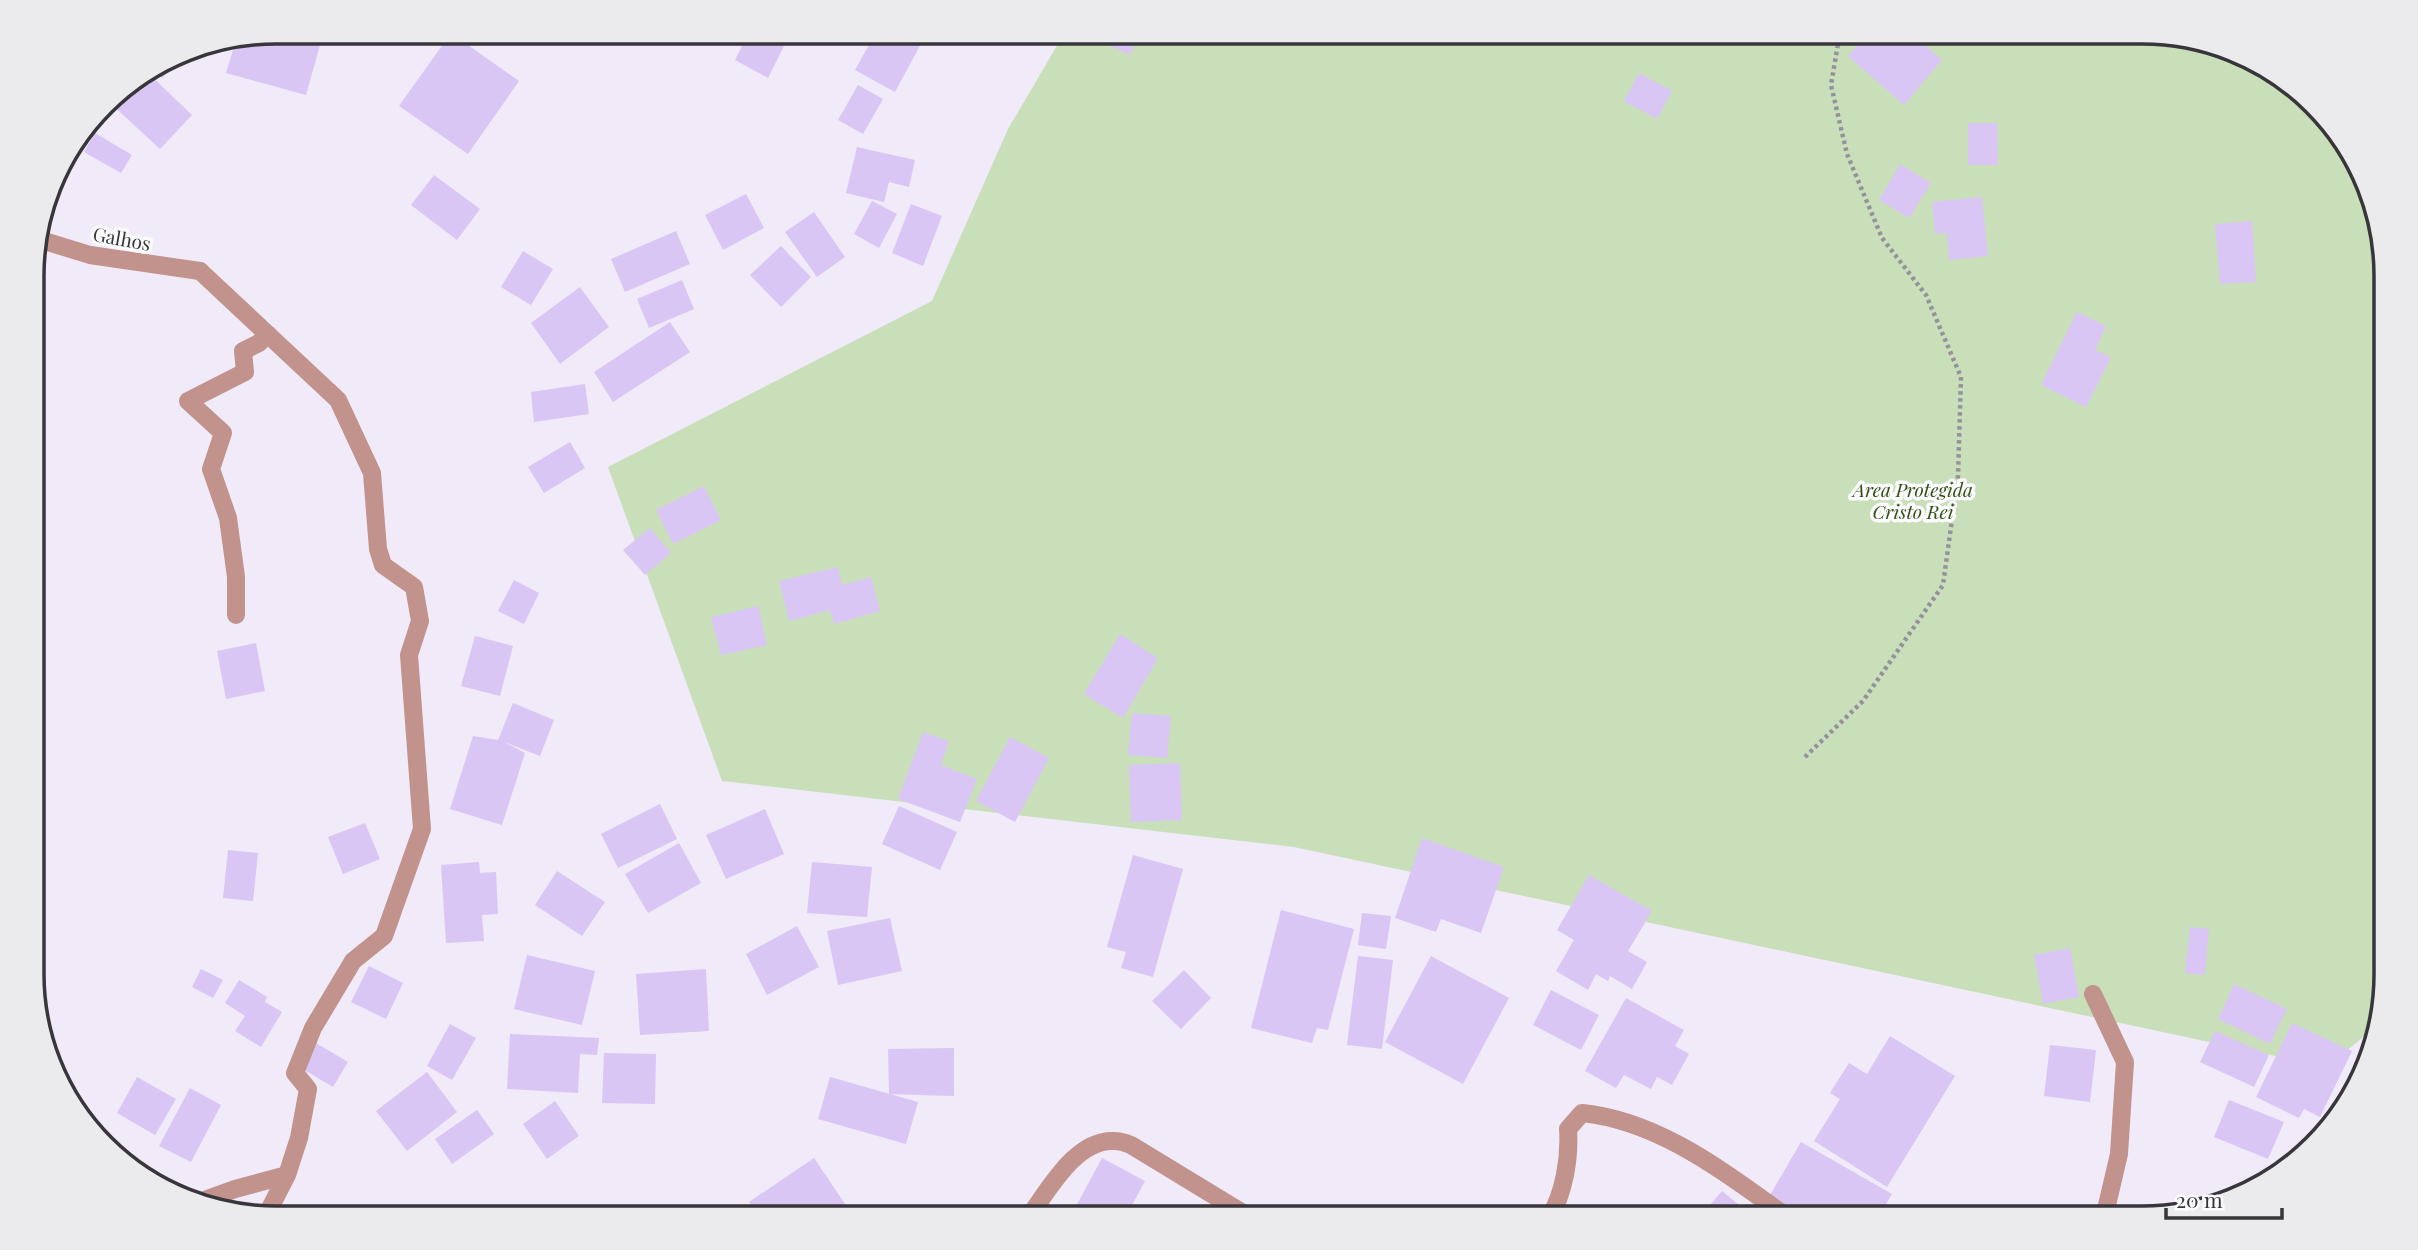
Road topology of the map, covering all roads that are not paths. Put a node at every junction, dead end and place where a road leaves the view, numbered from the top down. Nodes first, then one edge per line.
1 (47, 242) edge
2 (268, 334) junction
3 (236, 615) dead end
4 (2093, 993) dead end
5 (286, 1175) junction
6 (213, 1197) edge
7 (271, 1206) edge
8 (1037, 1206) edge
9 (1232, 1206) edge
10 (1556, 1206) edge
11 (1771, 1206) edge
12 (2107, 1206) edge

1 - 2 street, Galhos
2 - 3 street
2 - 5 street
4 - 12 street
5 - 6 street
5 - 7 street
8 - 9 street
10 - 11 street

